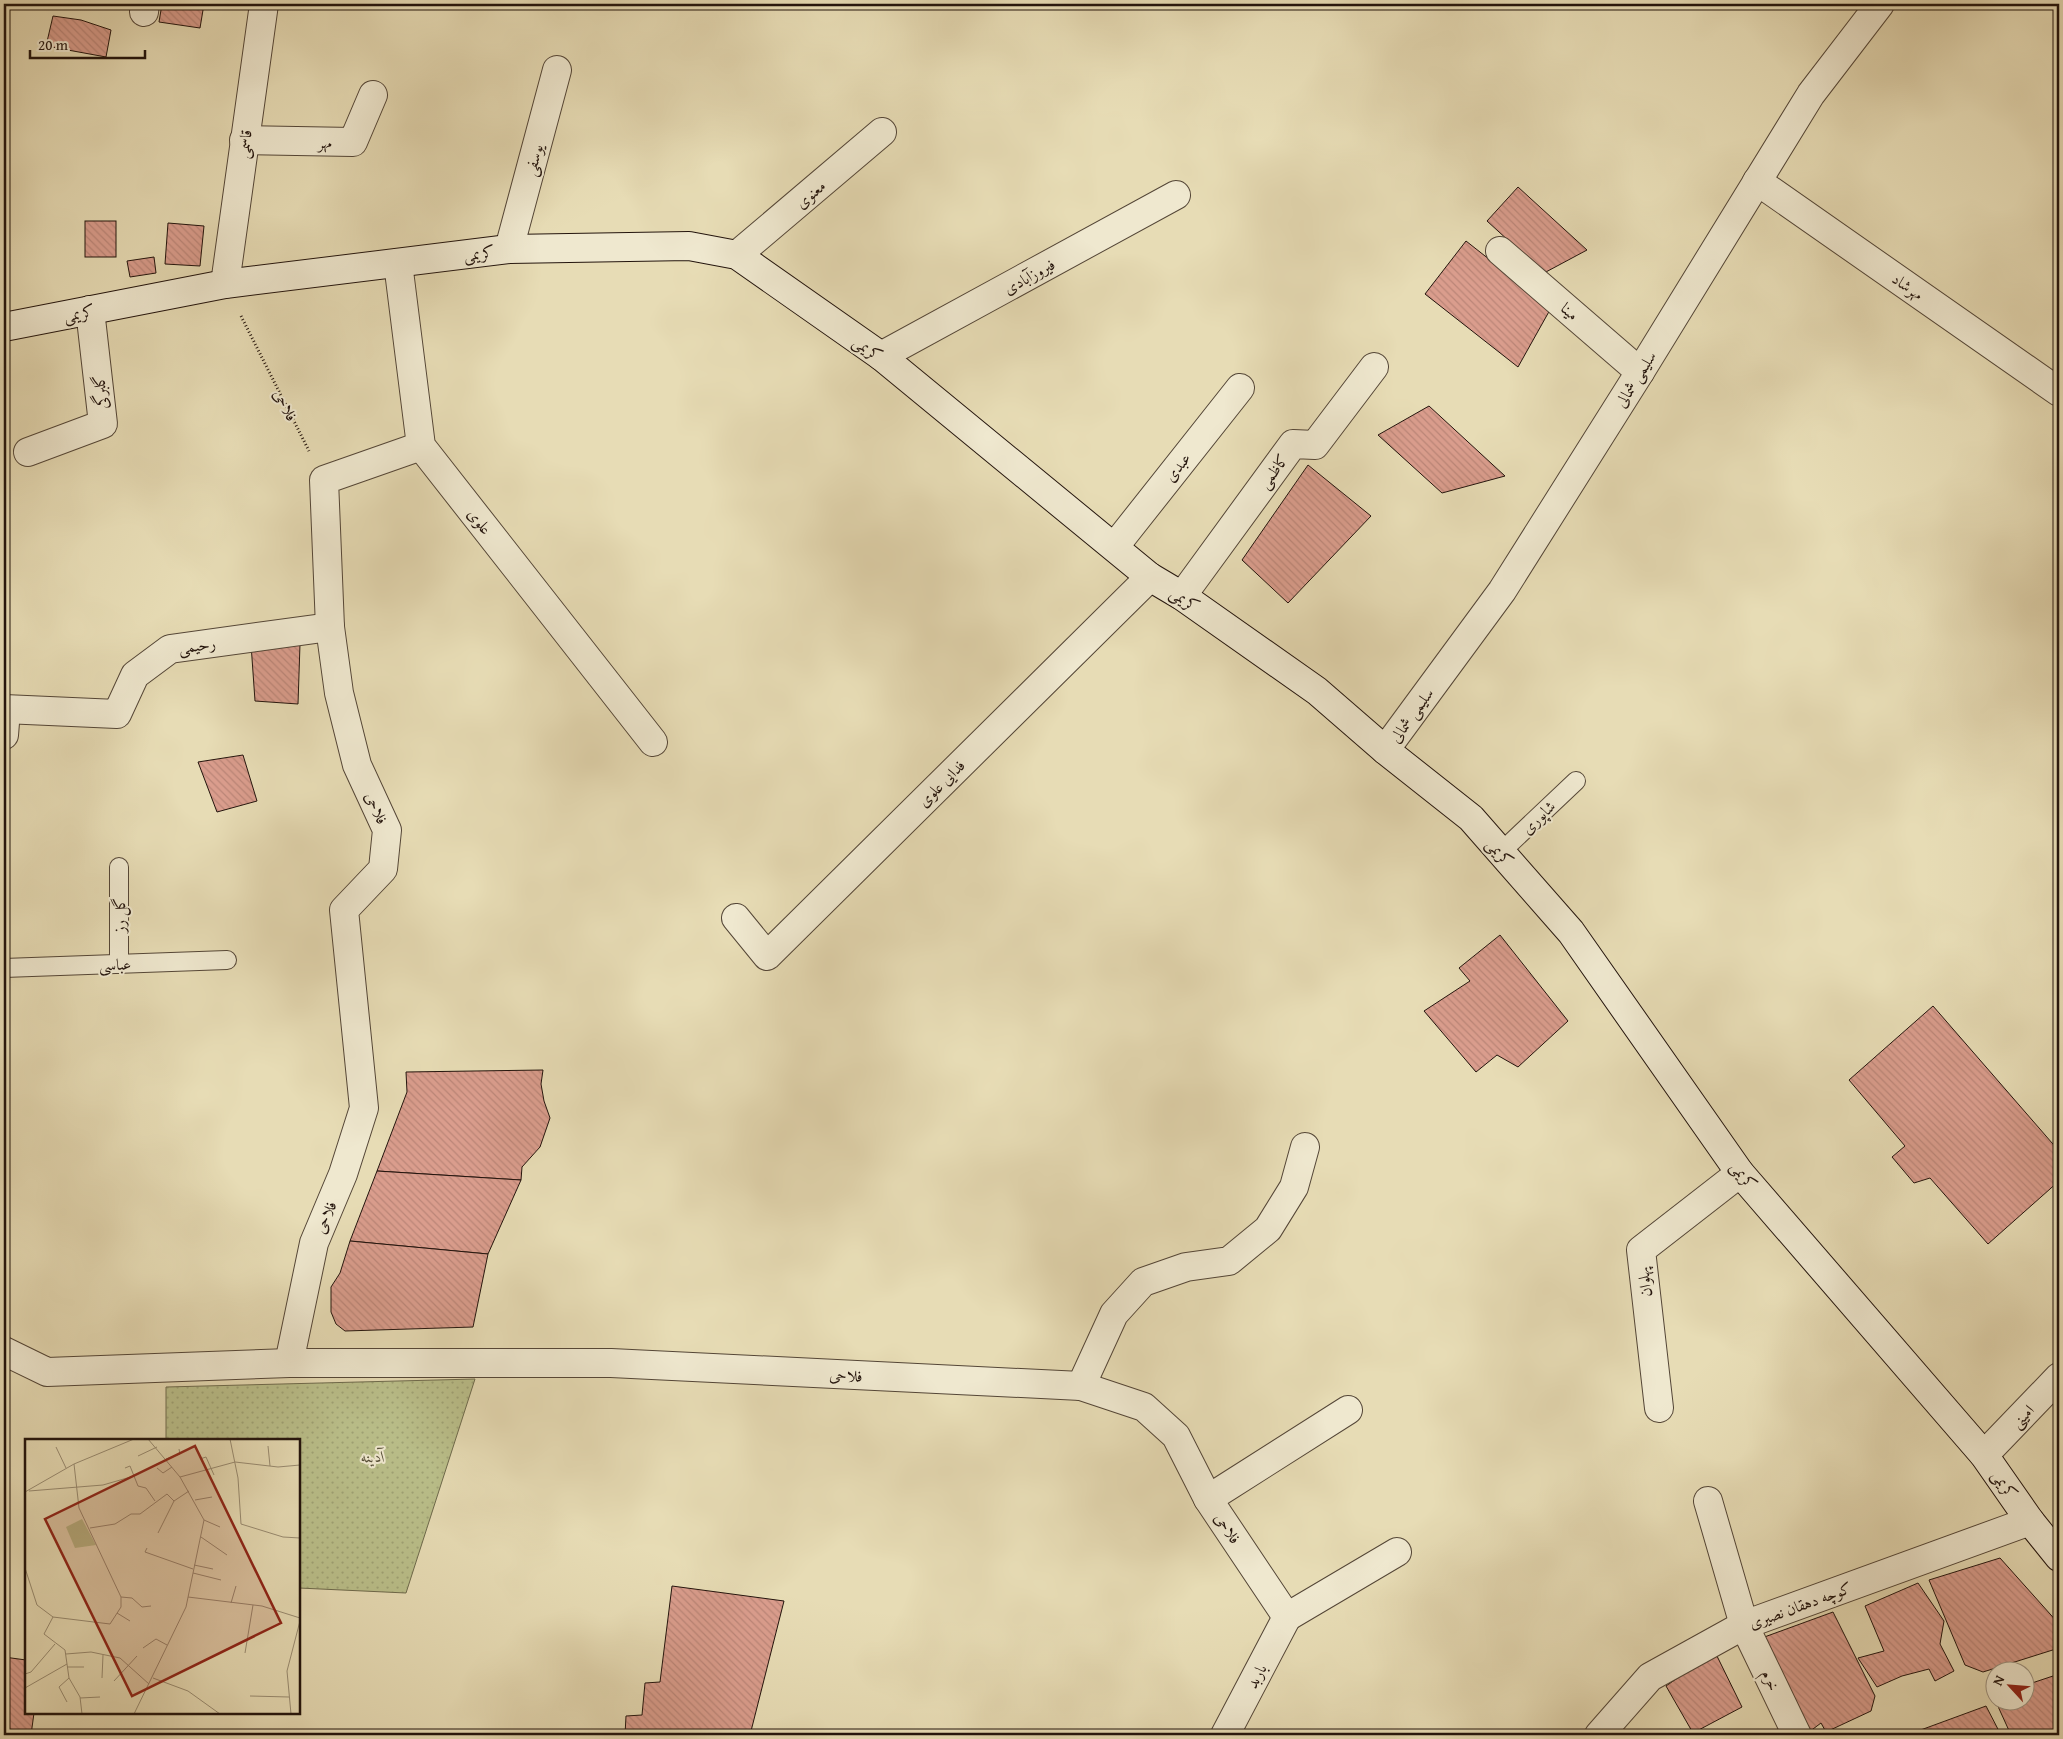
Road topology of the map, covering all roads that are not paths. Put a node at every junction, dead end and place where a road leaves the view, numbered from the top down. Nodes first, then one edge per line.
1 (264, 4) edge
2 (1880, 4) edge
3 (557, 70) dead end
4 (373, 95) dead end
5 (882, 132) dead end
6 (244, 140) junction
7 (1757, 181) junction
8 (1176, 195) dead end
9 (509, 249) junction
10 (1500, 251) dead end
11 (737, 256) junction
12 (398, 263) junction
13 (225, 284) junction
14 (90, 310) junction
15 (4, 327) edge
16 (881, 356) junction
17 (1374, 367) dead end
18 (1640, 372) junction
19 (1240, 388) dead end
20 (2059, 392) edge
21 (421, 446) junction
22 (28, 452) dead end
23 (1115, 546) junction
24 (1150, 577) junction
25 (1182, 596) junction
26 (330, 627) junction
27 (4, 718) edge
28 (654, 742) dead end
29 (1385, 750) junction
30 (1576, 781) dead end
31 (1501, 852) junction
32 (119, 867) dead end
33 (736, 918) dead end
34 (227, 960) dead end
35 (119, 964) junction
36 (4, 968) edge
37 (1305, 1147) dead end
38 (1740, 1173) junction
39 (4, 1351) edge
40 (289, 1363) junction
41 (2059, 1377) edge
42 (1080, 1386) junction
43 (1659, 1408) dead end
44 (1348, 1410) dead end
45 (1984, 1455) junction
46 (1208, 1499) junction
47 (1708, 1501) dead end
48 (2030, 1521) junction
49 (1398, 1552) dead end
50 (2059, 1557) edge
51 (1287, 1617) junction
52 (1744, 1625) junction
53 (1225, 1735) edge
54 (1599, 1735) edge
55 (1797, 1735) edge

1 - 6 street, قاسمی
2 - 7 street, سلیمی شمالی
3 - 9 street, یوسفی
4 - 6 street, مهر
5 - 11 street, معنوی
6 - 13 street, قاسمی
7 - 18 street, سلیمی شمالی
7 - 20 street, مهرشاد
8 - 16 street, فیروزآبادی
9 - 11 street, کریمی
9 - 12 street, کریمی
10 - 18 street, مینا
11 - 16 street, کریمی
12 - 13 street, کریمی
12 - 21 street
13 - 14 street, کریمی
14 - 15 street, کریمی
14 - 22 street, گلبرگی
16 - 23 street, کریمی
17 - 25 street, کاظمی
18 - 29 street, سلیمی شمالی
19 - 23 street, عبدی
21 - 26 street, فلاحی
21 - 28 street, علوی
23 - 24 street, کریمی
24 - 25 street, کریمی
24 - 33 street, فدایی علوی
25 - 29 street, کریمی
26 - 27 street, رحیمی
26 - 40 street, فلاحی
29 - 31 street, کریمی
30 - 31 lane, شاپوری
31 - 38 street, کریمی
32 - 35 lane, گل رز
34 - 35 lane, عباسی
35 - 36 lane, عباسی
37 - 42 street
38 - 43 street, پهلوان
38 - 45 street, کریمی
39 - 40 street, فلاحی
40 - 42 street, فلاحی
41 - 45 street, امینی
42 - 46 street, فلاحی
44 - 46 street
45 - 48 street, کریمی
46 - 51 street, فلاحی
47 - 52 street, خرم
48 - 50 street, کریمی
48 - 52 street, کوچه دهقان نصیری
49 - 51 street
51 - 53 street, باربد
52 - 54 street, کوچه دهقان نصیری
52 - 55 street, خرم

